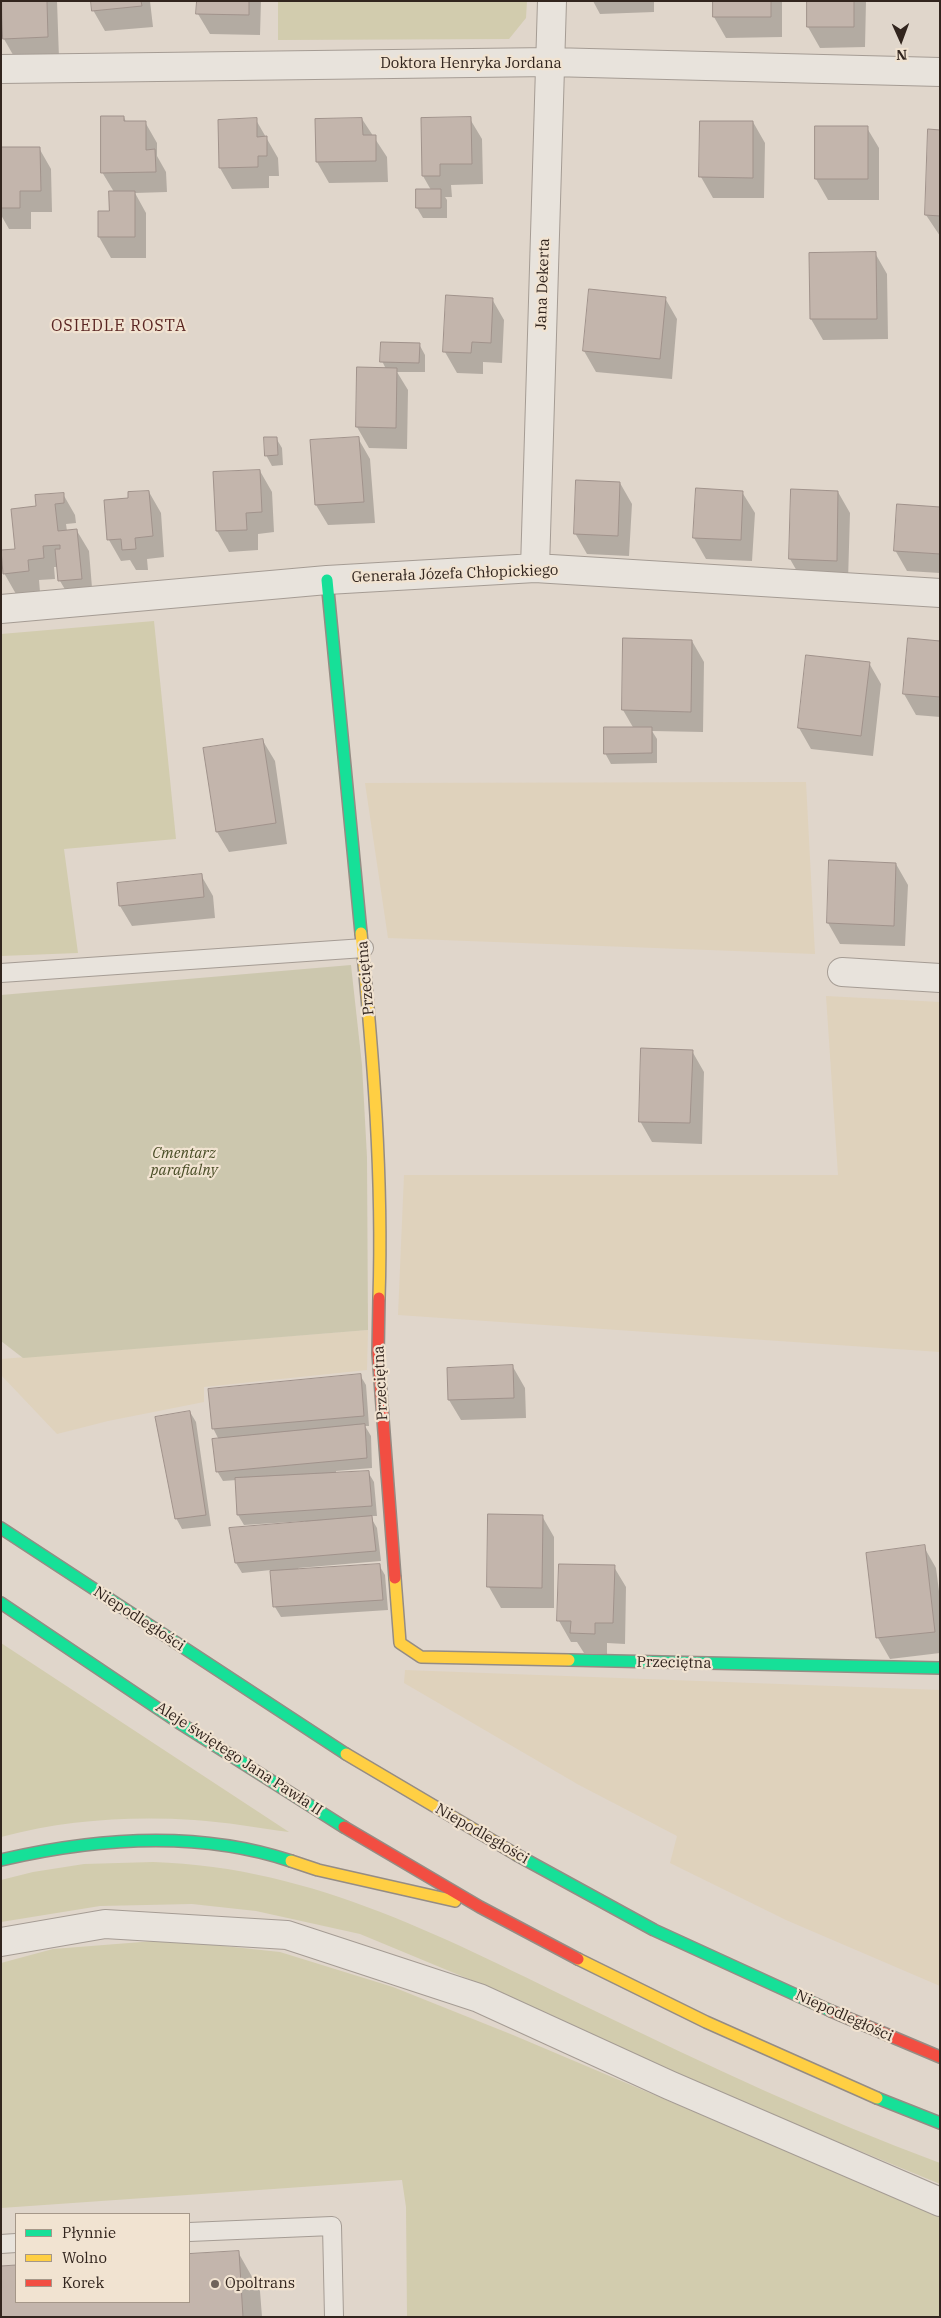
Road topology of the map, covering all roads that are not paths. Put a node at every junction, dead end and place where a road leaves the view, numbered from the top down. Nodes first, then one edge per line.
1 (552, 1) edge
2 (550, 62) junction
3 (1, 69) edge
4 (940, 72) edge
5 (535, 568) junction
6 (326, 580) junction
7 (940, 593) edge
8 (1, 609) edge
9 (364, 948) junction
10 (842, 972) dead end
11 (1, 973) edge
12 (940, 978) edge
13 (1, 1514) edge
14 (1, 1528) edge
15 (51, 1562) junction
16 (1, 1603) edge
17 (940, 1668) edge
18 (1, 1860) edge
19 (481, 1907) junction
20 (1, 1942) edge
21 (940, 2057) edge
22 (940, 2122) edge
23 (940, 2202) edge
24 (190, 2232) edge
25 (15, 2243) edge
26 (1, 2244) edge
27 (334, 2317) edge

1 - 2 street, Jana Dekerta
2 - 3 street, Doktora Henryka Jordana
2 - 4 street, Doktora Henryka Jordana
2 - 5 street, Jana Dekerta
5 - 6 street, Generała Józefa Chłopickiego
5 - 7 street, Generała Józefa Chłopickiego
6 - 8 street, Generała Józefa Chłopickiego
6 - 9 main road, Przeciętna
9 - 11 lane
9 - 17 main road, Przeciętna
10 - 12 street
13 - 15 main road
14 - 15 main road
15 - 21 main road, Niepodległości
16 - 19 main road, Aleje świętego Jana Pawła II
18 - 19 main road
19 - 22 main road
20 - 23 street
24 - 27 lane
25 - 26 lane

